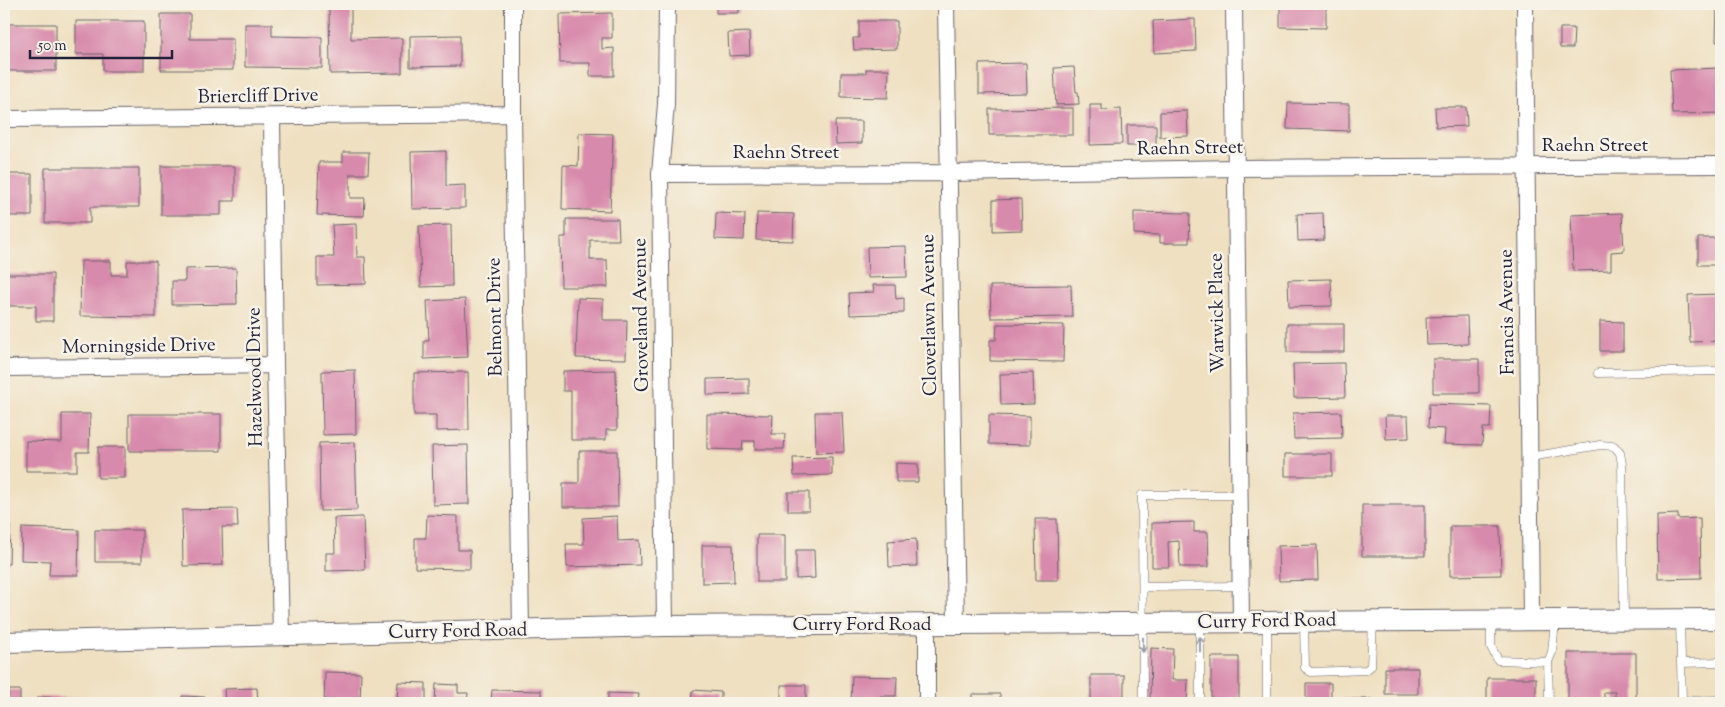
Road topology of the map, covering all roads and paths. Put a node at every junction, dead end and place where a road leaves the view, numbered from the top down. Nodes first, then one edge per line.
1 (513, 4) edge
2 (668, 4) edge
3 (946, 4) edge
4 (1234, 4) edge
5 (1526, 4) edge
6 (512, 114) junction
7 (272, 117) junction
8 (4, 119) edge
9 (1721, 165) edge
10 (1527, 167) junction
11 (1236, 168) junction
12 (948, 173) junction
13 (660, 174) junction
14 (275, 365) junction
15 (4, 368) edge
16 (1721, 371) edge
17 (1598, 373) dead end
18 (1530, 457) junction
19 (1240, 495) junction
20 (1241, 586) junction
21 (1143, 587) junction
22 (1624, 619) junction
23 (1680, 619) junction
24 (1721, 619) edge
25 (1491, 620) junction
26 (1531, 620) junction
27 (1555, 620) junction
28 (1241, 621) junction
29 (1304, 621) junction
30 (1373, 621) junction
31 (1143, 622) junction
32 (1200, 622) junction
33 (1267, 622) junction
34 (927, 625) junction
35 (956, 625) junction
36 (665, 626) junction
37 (521, 630) junction
38 (281, 636) junction
39 (4, 642) edge
40 (1548, 662) junction
41 (1721, 662) edge
42 (1682, 663) junction
43 (1721, 700) edge
44 (927, 703) edge
45 (1143, 703) edge
46 (1200, 703) edge
47 (1267, 703) edge
48 (1549, 703) edge

1 - 6 street, Belmont Drive
2 - 13 street, Groveland Avenue
3 - 12 street, Cloverlawn Avenue
4 - 11 street, Warwick Place
5 - 10 street, Francis Avenue
6 - 7 street, Briercliff Drive
6 - 37 street, Belmont Drive
7 - 8 street, Briercliff Drive
7 - 14 street, Hazelwood Drive
9 - 10 street, Raehn Street
10 - 11 street, Raehn Street
10 - 18 street, Francis Avenue
11 - 12 street, Raehn Street
11 - 19 street, Warwick Place
12 - 13 street, Raehn Street
12 - 35 street, Cloverlawn Avenue
13 - 36 street, Groveland Avenue
14 - 15 street, Morningside Drive
14 - 38 street, Hazelwood Drive
16 - 17 lane
18 - 22 lane
18 - 26 street, Francis Avenue
19 - 20 street, Warwick Place
19 - 21 lane
20 - 21 lane
20 - 28 street, Warwick Place
21 - 31 lane
22 - 23 street, Curry Ford Road
22 - 27 street, Curry Ford Road
23 - 24 street, Curry Ford Road
23 - 42 lane
25 - 26 street, Curry Ford Road
25 - 30 street, Curry Ford Road
25 - 40 lane
26 - 27 street, Curry Ford Road
27 - 40 lane
28 - 32 street, Curry Ford Road
28 - 33 street, Curry Ford Road
29 - 30 street, Curry Ford Road
29 - 30 lane
29 - 33 street, Curry Ford Road
31 - 32 street, Curry Ford Road
31 - 35 street, Curry Ford Road
31 -> 45 lane
46 -> 32 lane
33 - 47 lane
34 - 35 street, Curry Ford Road
34 - 36 street, Curry Ford Road
34 - 44 street
36 - 37 street, Curry Ford Road
37 - 38 street, Curry Ford Road
38 - 39 street, Curry Ford Road
40 - 48 lane
41 - 42 lane
42 - 43 lane

